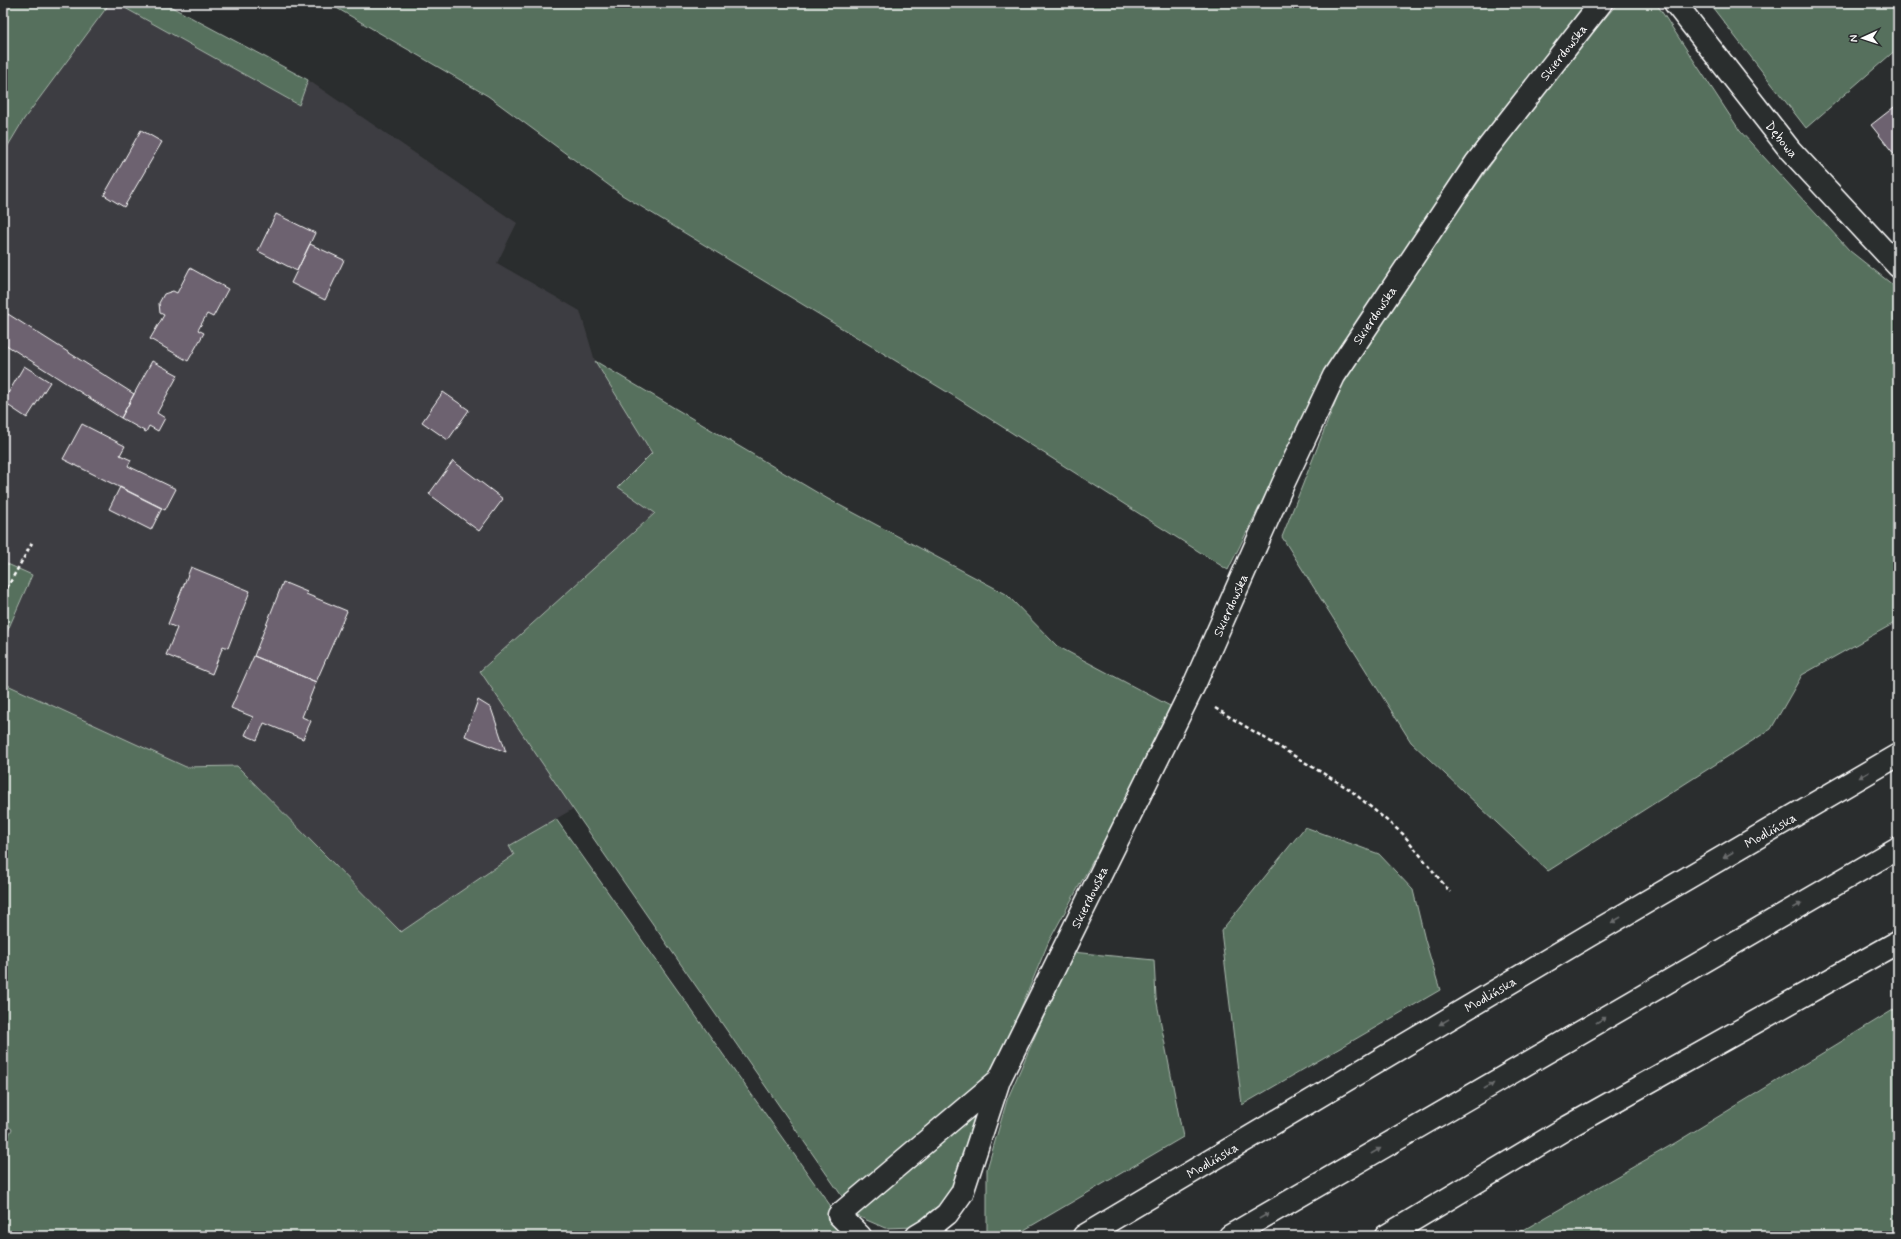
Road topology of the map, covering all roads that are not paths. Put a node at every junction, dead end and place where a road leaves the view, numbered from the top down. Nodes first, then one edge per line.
1 (1601, 3) edge
2 (1675, 3) edge
3 (1898, 266) edge
4 (1898, 756) edge
5 (1898, 848) edge
6 (1898, 942) edge
7 (999, 1080) junction
8 (860, 1236) edge
9 (917, 1236) edge
10 (1084, 1236) edge
11 (1230, 1236) edge
12 (1386, 1236) edge

1 - 7 street, Skierdowska
2 - 3 street, Dębowa
4 -> 10 street, Modlińska
11 -> 5 street
6 - 12 street
7 - 8 street
7 - 9 street, Skierdowska

